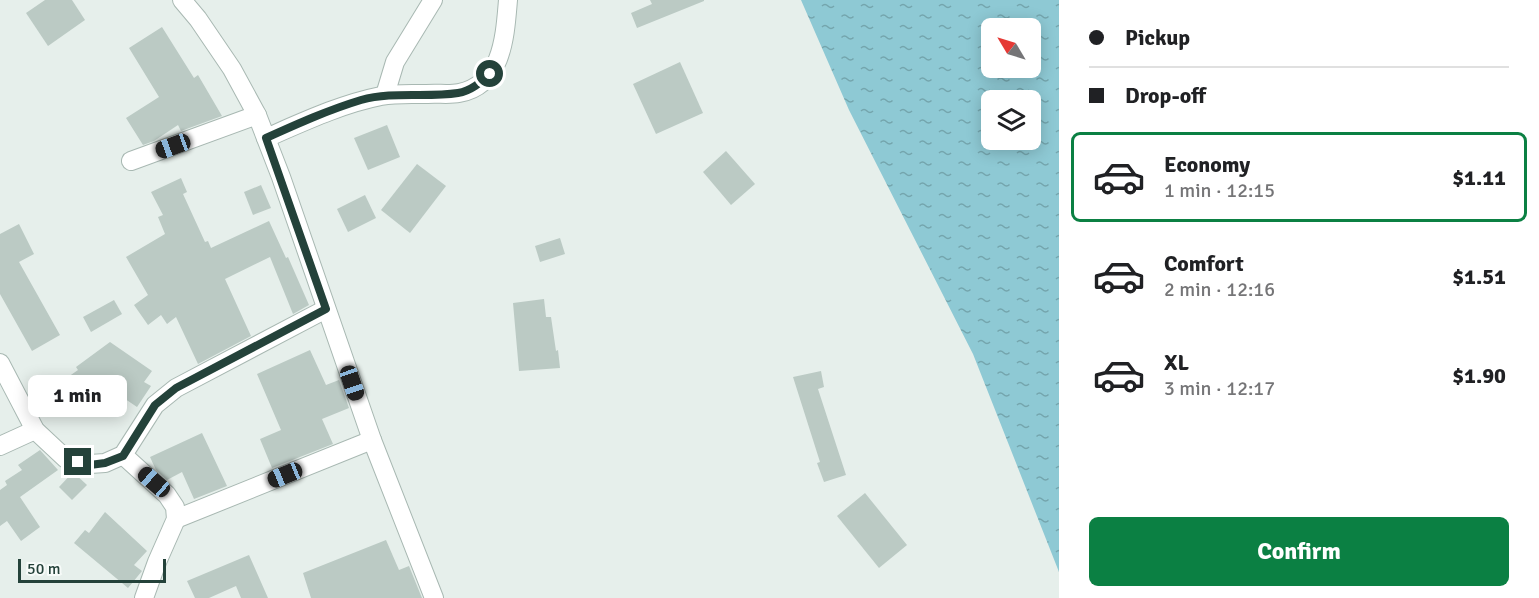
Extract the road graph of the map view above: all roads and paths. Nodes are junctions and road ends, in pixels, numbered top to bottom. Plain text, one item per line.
1 (182, 0) edge
2 (433, 0) edge
3 (508, 0) edge
4 (385, 95) junction
5 (256, 115) junction
6 (266, 138) junction
7 (131, 161) dead end
8 (326, 309) junction
9 (0, 363) edge
10 (35, 430) junction
11 (372, 440) junction
12 (0, 446) edge
13 (123, 456) junction
14 (176, 519) junction
15 (144, 598) edge
16 (434, 598) edge

1 - 5 street
2 - 4 street
3 - 4 street
4 - 6 street
5 - 6 street
5 - 7 street
6 - 8 street
8 - 11 street
8 - 13 street
9 - 10 street
10 - 12 street
10 - 13 street
11 - 14 street
11 - 16 street
13 - 14 street
14 - 15 street

